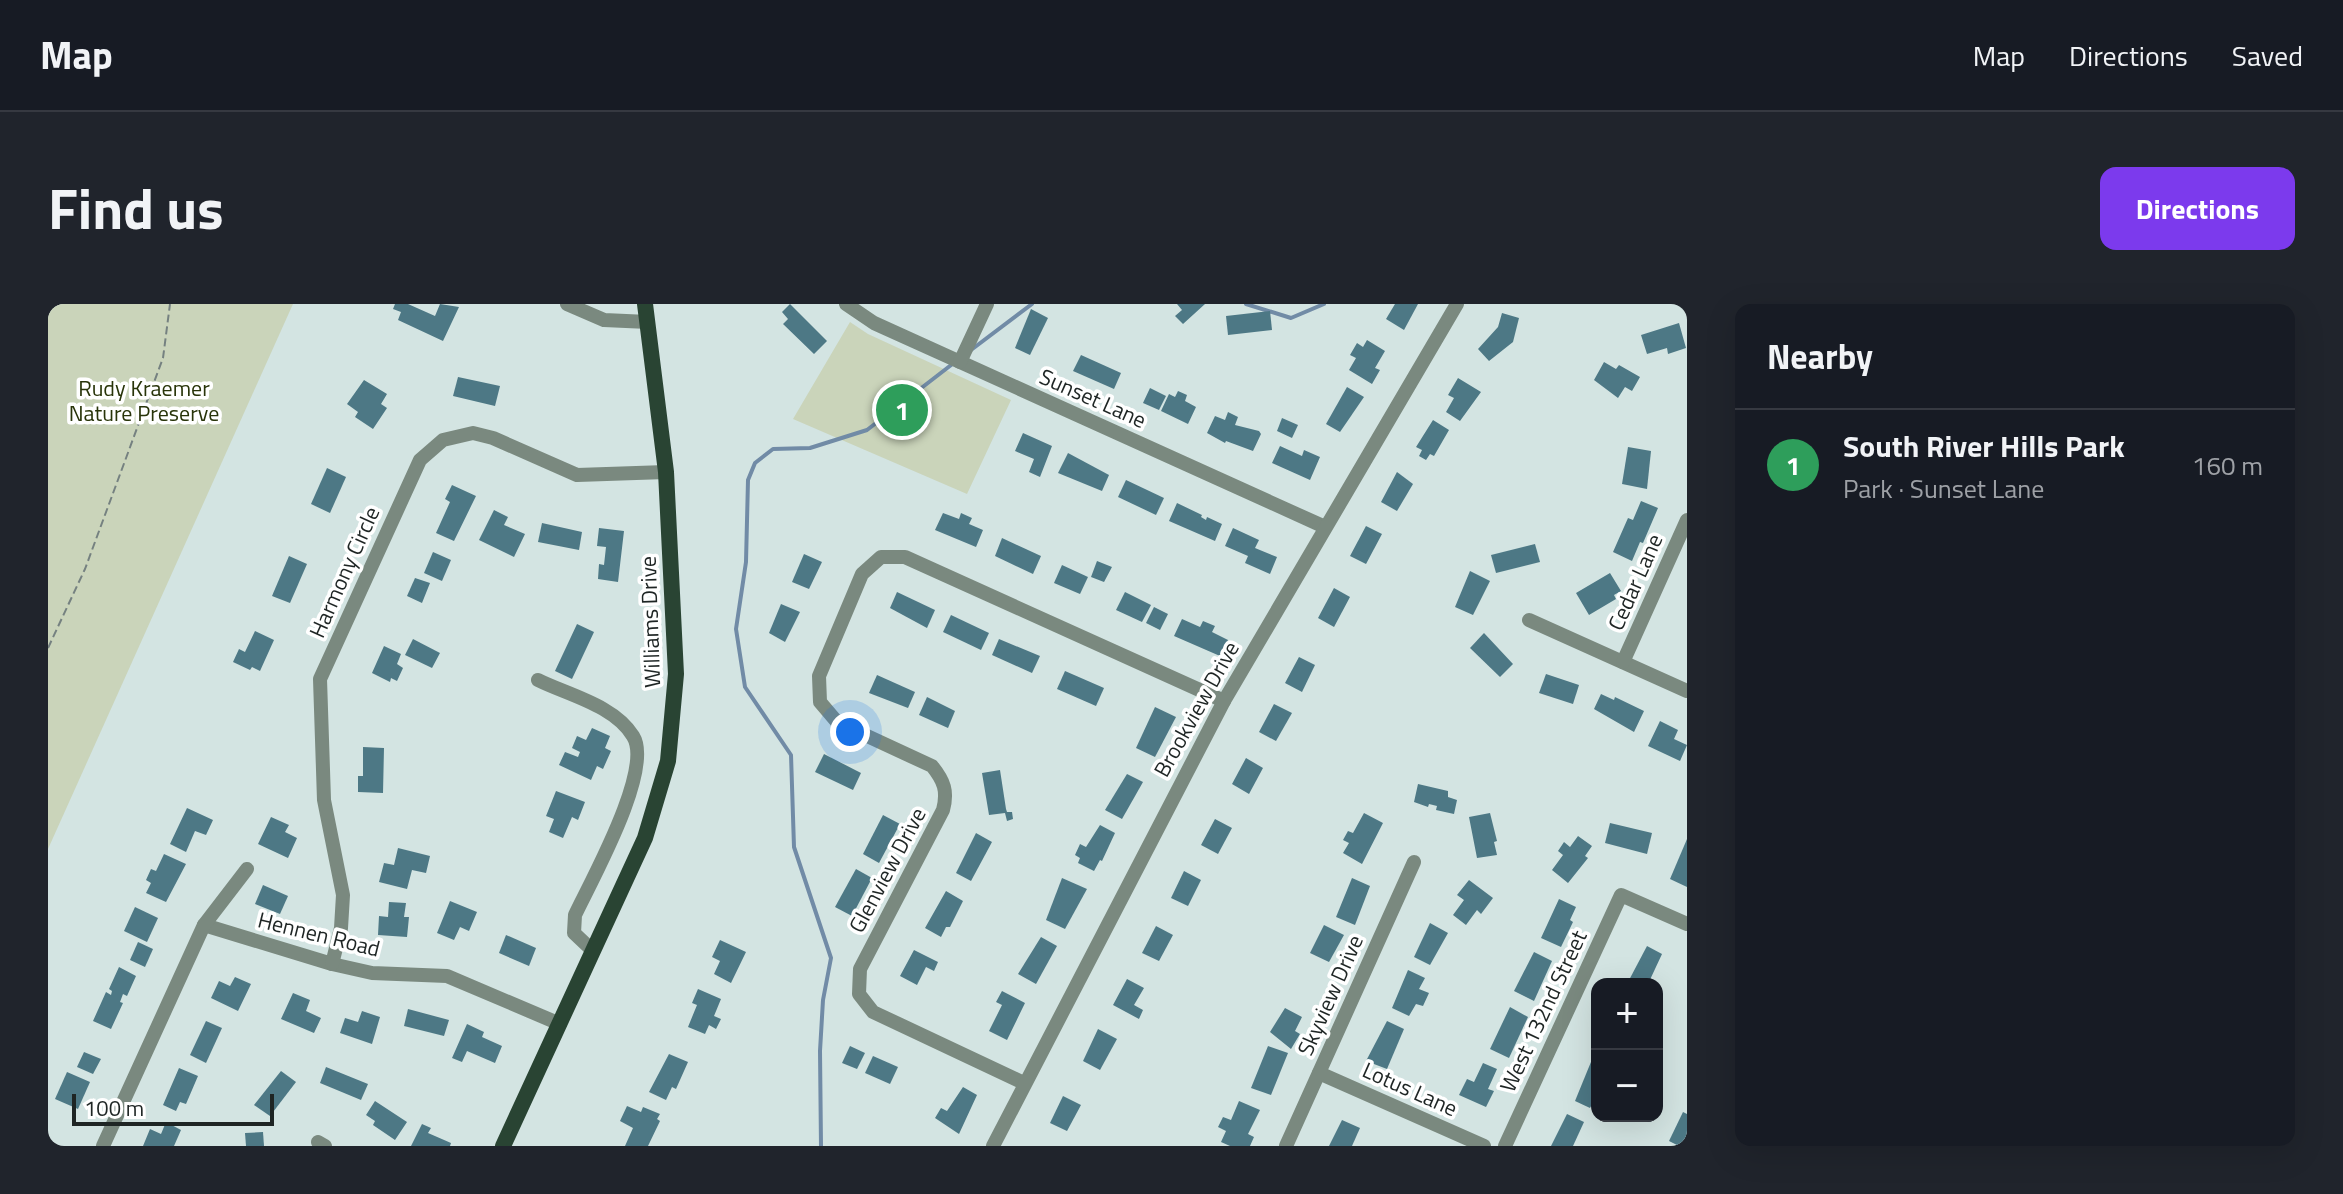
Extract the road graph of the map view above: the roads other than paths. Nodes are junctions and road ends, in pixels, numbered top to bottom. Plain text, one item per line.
1 (567, 304) edge
2 (645, 304) edge
3 (846, 304) edge
4 (987, 304) edge
5 (1457, 304) edge
6 (648, 322) junction
7 (960, 362) junction
8 (666, 472) junction
9 (1687, 520) edge
10 (1325, 527) junction
11 (1529, 620) dead end
12 (1623, 662) junction
13 (538, 680) dead end
14 (1687, 691) edge
15 (1224, 701) junction
16 (1414, 862) dead end
17 (247, 869) dead end
18 (1687, 924) edge
19 (204, 925) junction
20 (593, 951) junction
21 (332, 964) junction
22 (560, 1024) junction
23 (1319, 1073) junction
24 (1024, 1083) junction
25 (103, 1146) edge
26 (503, 1146) edge
27 (993, 1146) edge
28 (1286, 1146) edge
29 (1484, 1146) edge
30 (1505, 1146) edge

1 - 6 street
2 - 6 main road, Williams Drive
3 - 7 street, Sunset Lane
4 - 7 street
5 - 10 street, Brookview Drive
6 - 8 main road, Williams Drive
7 - 10 street, Sunset Lane
8 - 20 main road, Williams Drive
8 - 21 street, Harmony Circle
9 - 12 street, Cedar Lane
10 - 15 street, Brookview Drive
11 - 12 street
12 - 14 street
13 - 20 street
15 - 24 street, Brookview Drive
15 - 24 street, Glenview Drive
16 - 23 street, Skyview Drive
17 - 19 street
18 - 30 street, West 132nd Street
19 - 21 street, Hennen Road
19 - 25 street
20 - 22 main road, Williams Drive
21 - 22 street, Hennen Road
22 - 26 main road, Williams Drive
23 - 28 street, Skyview Drive
23 - 29 street, Lotus Lane
24 - 27 street, Brookview Drive

